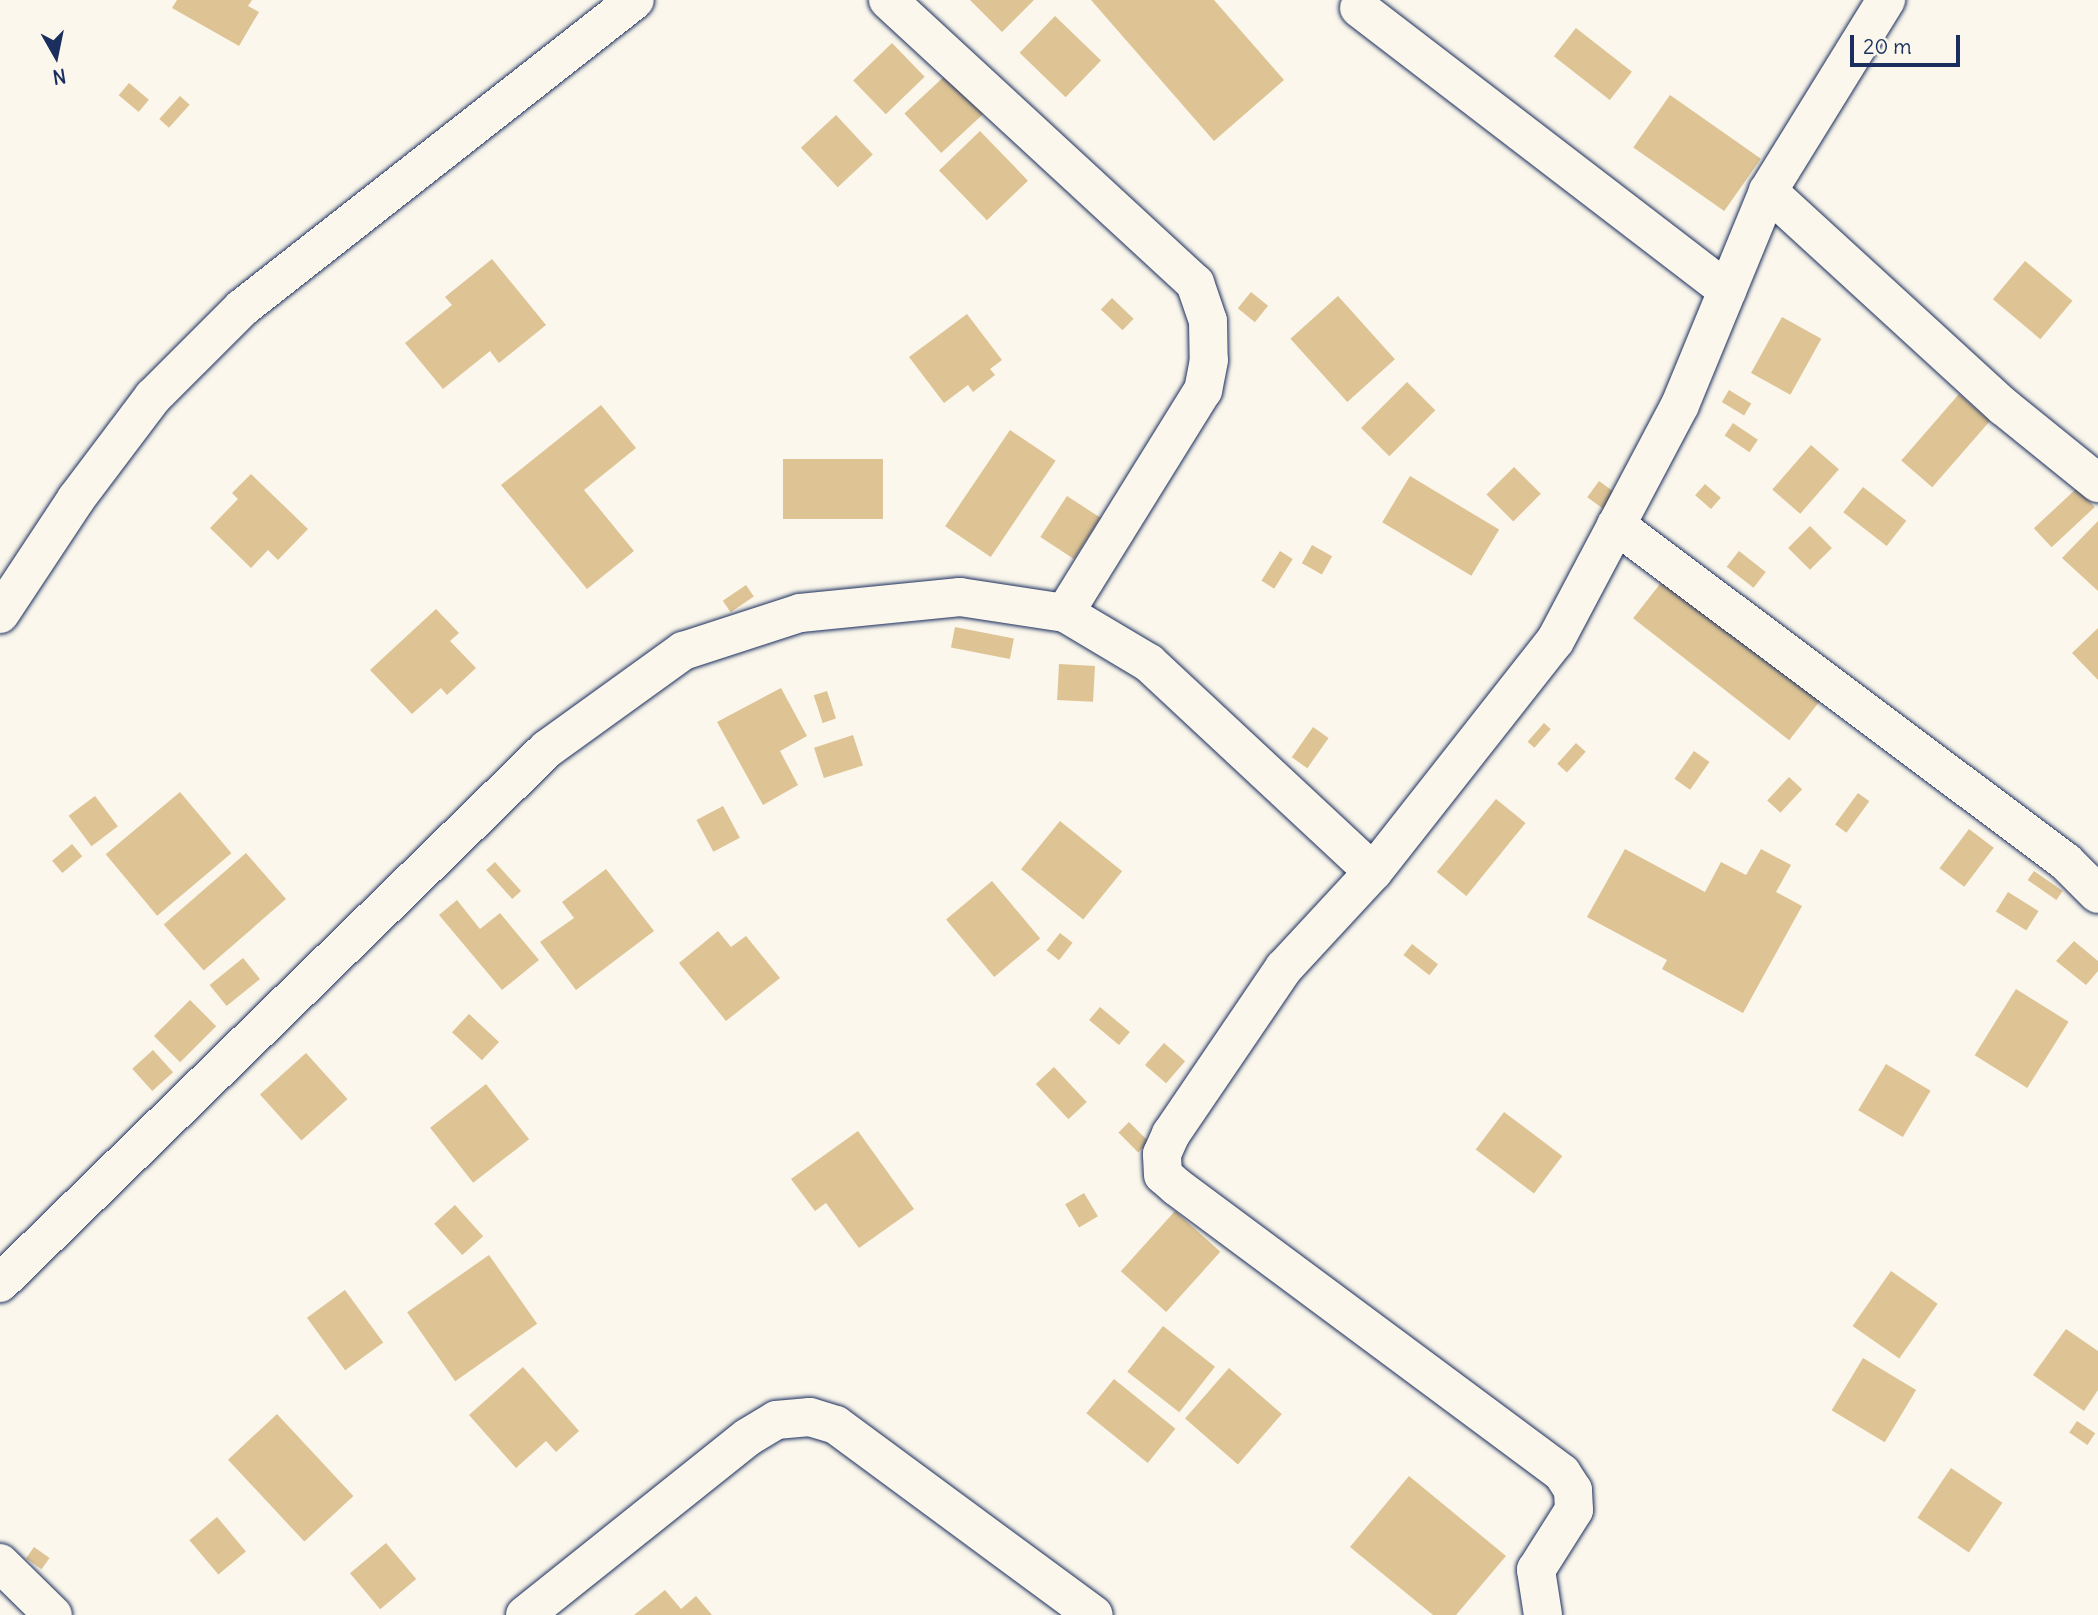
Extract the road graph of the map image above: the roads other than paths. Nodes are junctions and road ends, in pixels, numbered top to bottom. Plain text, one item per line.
1 (635, 0) edge
2 (888, 0) edge
3 (1886, 0) edge
4 (1359, 8) dead end
5 (1768, 191) junction
6 (1727, 290) junction
7 (2098, 483) edge
8 (1616, 525) junction
9 (1065, 613) junction
10 (0, 614) edge
11 (1373, 872) junction
12 (2098, 894) edge
13 (0, 1283) edge
14 (0, 1563) edge
15 (53, 1615) edge
16 (525, 1615) edge
17 (1094, 1615) edge
18 (1543, 1615) edge

1 - 10 street
2 - 9 street
3 - 5 street
4 - 6 street
5 - 6 street
5 - 7 street
6 - 8 street
8 - 11 street
8 - 12 street
9 - 11 street
9 - 13 street
11 - 18 street
14 - 15 street
16 - 17 street

